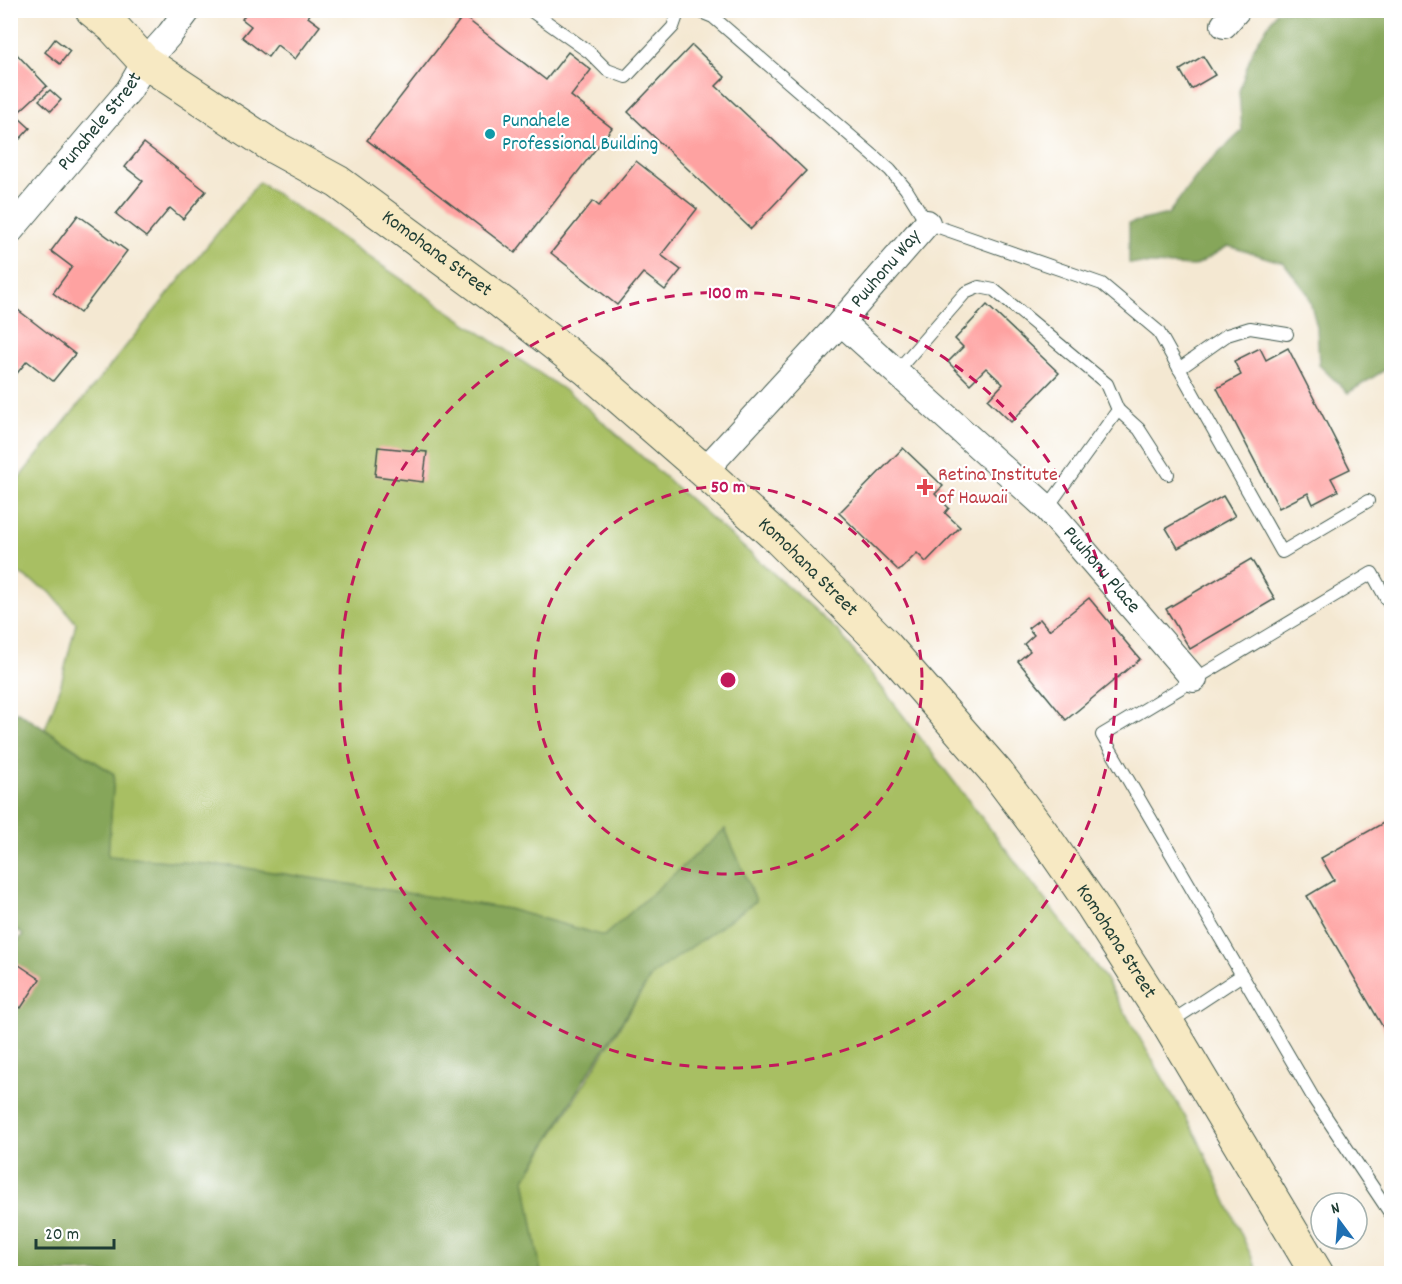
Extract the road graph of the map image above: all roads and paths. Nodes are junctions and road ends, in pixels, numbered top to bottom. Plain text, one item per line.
1 (92, 10) edge
2 (188, 10) edge
3 (530, 10) edge
4 (680, 10) edge
5 (696, 10) edge
6 (145, 62) junction
7 (927, 224) junction
8 (10, 231) edge
9 (841, 322) junction
10 (1287, 334) dead end
11 (1179, 369) junction
12 (896, 372) junction
13 (1118, 410) junction
14 (704, 471) junction
15 (1168, 474) dead end
16 (1368, 501) dead end
17 (1047, 508) junction
18 (1392, 609) edge
19 (1194, 680) junction
20 (1242, 975) junction
21 (1168, 1024) junction
22 (1392, 1216) edge
23 (1317, 1274) edge

1 - 6 main road, Komohana Street
2 - 6 street, Punahele Street
3 - 4 lane
5 - 7 lane, Puuhonu Way
6 - 8 street, Punahele Street
6 - 14 main road, Komohana Street
7 - 9 street, Puuhonu Way
7 - 11 lane
9 - 12 street, Puuhonu Place
9 - 14 street, Puuhonu Way
10 - 11 lane
11 - 16 lane
12 - 13 lane
12 - 17 street, Puuhonu Place
13 - 15 lane
13 - 17 lane
14 - 21 main road, Komohana Street
17 - 19 street, Puuhonu Place
18 - 19 lane
19 - 20 lane
20 - 21 lane
20 - 22 lane
21 - 23 main road, Komohana Street

